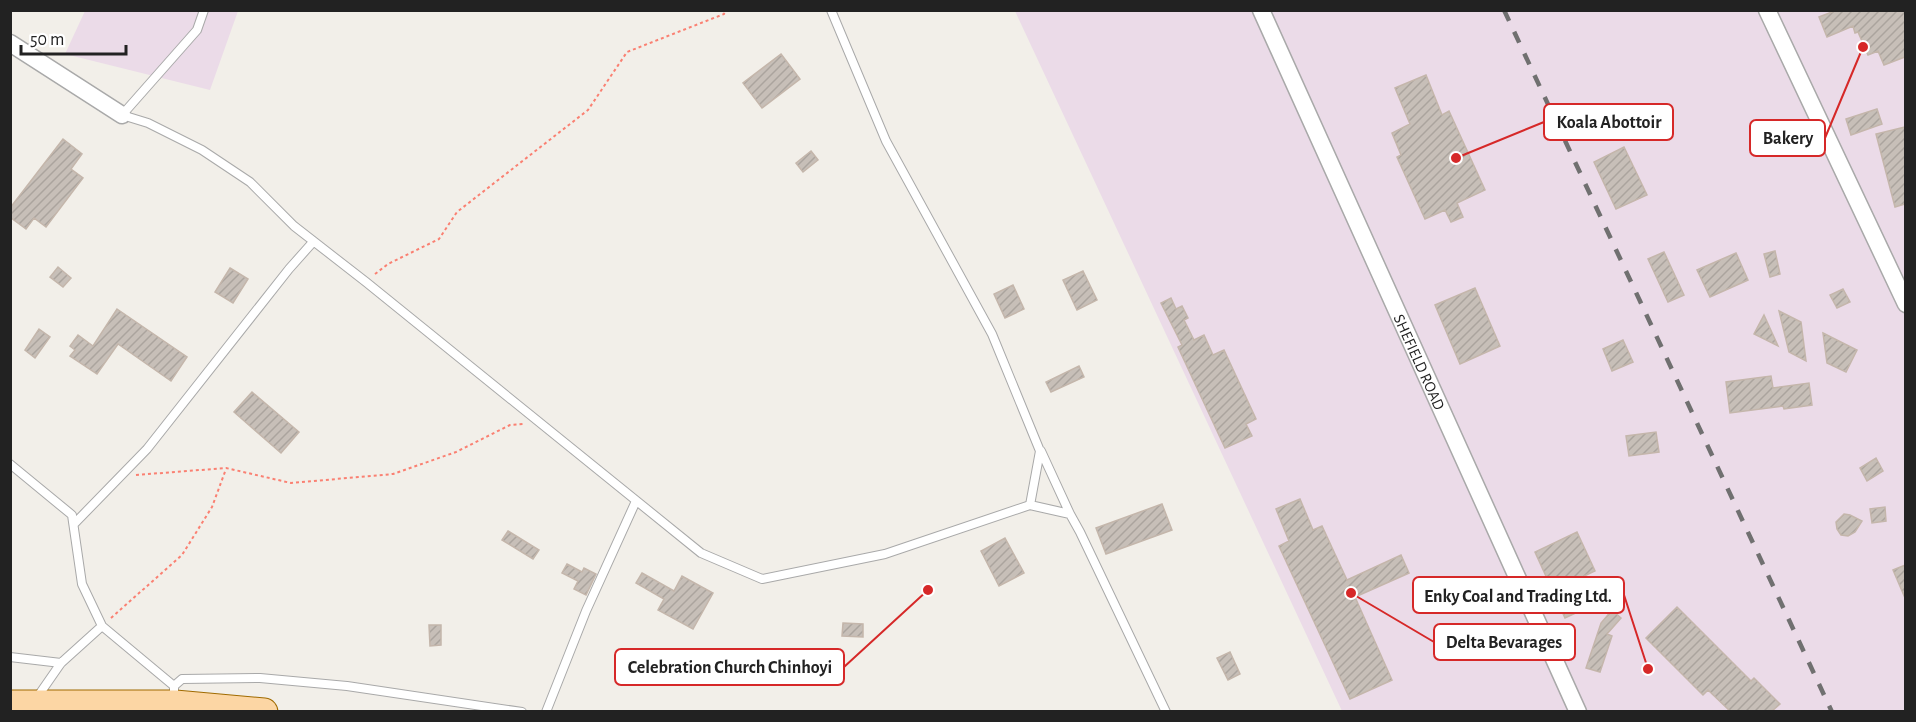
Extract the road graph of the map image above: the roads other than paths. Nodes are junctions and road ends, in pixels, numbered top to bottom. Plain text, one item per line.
1 (204, 10) edge
2 (831, 10) edge
3 (1261, 10) edge
4 (1767, 10) edge
5 (10, 43) edge
6 (122, 115) junction
7 (313, 242) junction
8 (1905, 304) edge
9 (1040, 451) junction
10 (10, 464) edge
11 (636, 501) junction
12 (1030, 505) junction
13 (1070, 514) junction
14 (74, 524) junction
15 (102, 626) junction
16 (10, 657) edge
17 (61, 663) junction
18 (174, 695) junction
19 (22, 703) edge
20 (264, 711) edge
21 (522, 711) edge
22 (546, 711) edge
23 (1167, 711) edge
24 (1578, 711) edge

1 - 6 lane
2 - 9 lane
3 - 24 street, SHEFIELD ROAD
4 - 8 street
5 - 6 street
6 - 7 lane
7 - 11 lane
7 - 14 lane
9 - 12 lane
9 - 13 lane
10 - 14 lane
11 - 12 lane
11 - 22 lane
12 - 13 lane
13 - 23 lane
14 - 15 lane
15 - 17 lane
15 - 18 lane
16 - 17 lane
17 - 19 lane
18 - 19 main road
18 - 20 main road
18 - 21 lane

